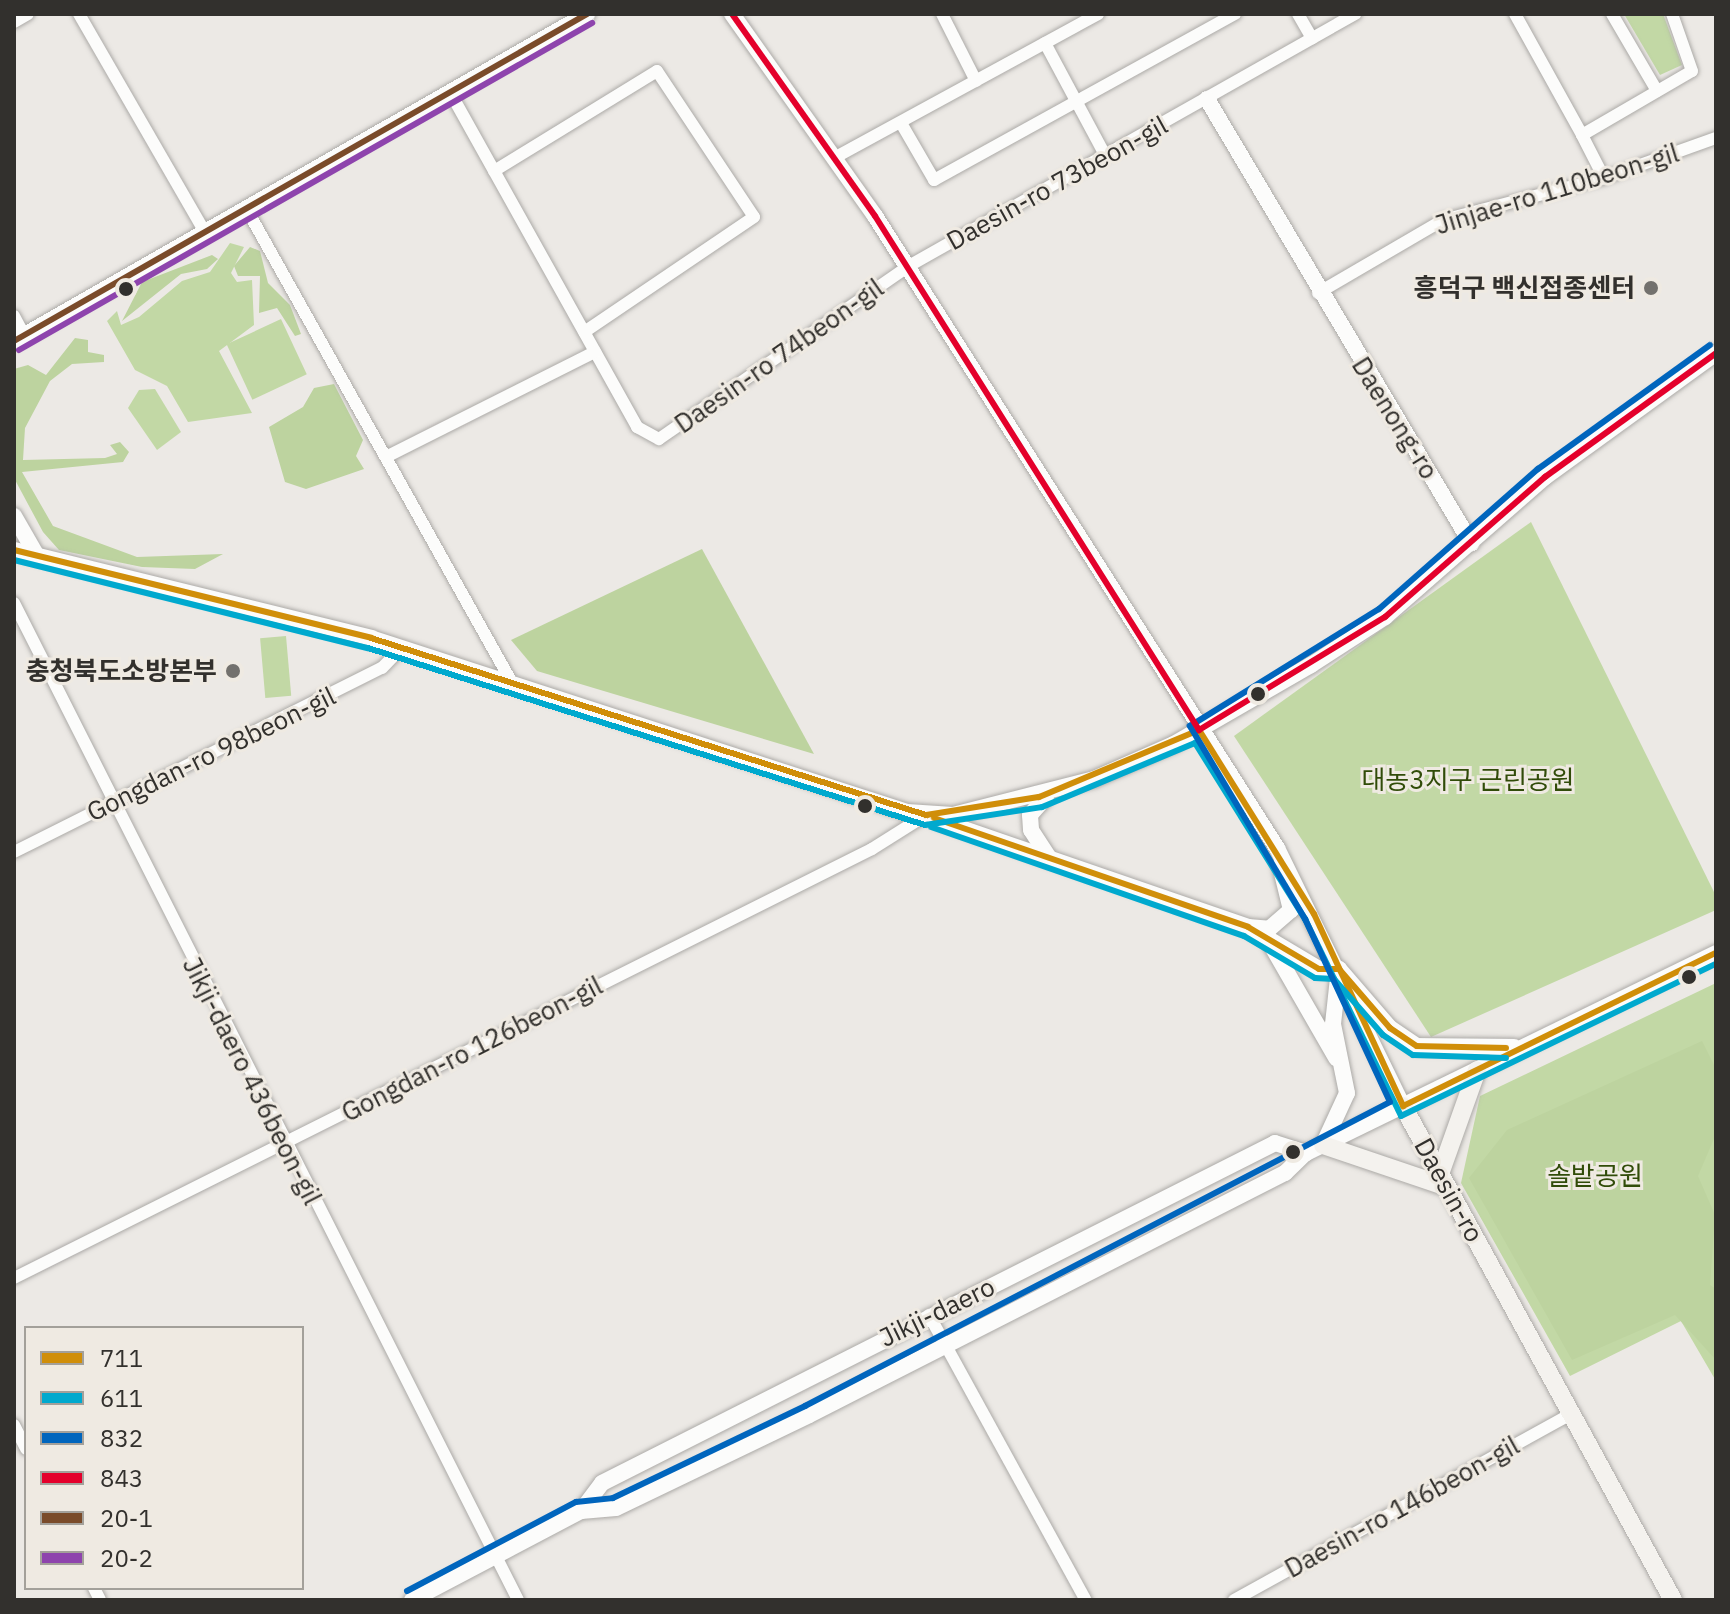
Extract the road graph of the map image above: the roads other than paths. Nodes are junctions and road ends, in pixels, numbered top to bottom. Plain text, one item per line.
1 (28, 14) edge
2 (79, 14) edge
3 (732, 14) edge
4 (942, 14) edge
5 (1098, 14) edge
6 (1235, 14) edge
7 (1298, 14) edge
8 (1355, 14) edge
9 (1515, 14) edge
10 (1612, 14) edge
11 (1672, 14) edge
12 (576, 17) edge
13 (14, 22) edge
14 (1312, 38) junction
15 (1045, 43) junction
16 (976, 81) junction
17 (1657, 91) junction
18 (450, 92) junction
19 (1207, 99) junction
20 (1077, 102) junction
21 (901, 123) junction
22 (1582, 135) junction
23 (1716, 138) edge
24 (1105, 155) junction
25 (834, 158) junction
26 (494, 171) junction
27 (1604, 178) junction
28 (246, 208) junction
29 (205, 232) junction
30 (907, 267) junction
31 (1318, 293) junction
32 (14, 316) edge
33 (584, 332) junction
34 (19, 338) edge
35 (595, 352) junction
36 (1716, 353) edge
37 (386, 457) junction
38 (14, 516) edge
39 (1471, 543) junction
40 (14, 550) edge
41 (37, 556) junction
42 (14, 603) edge
43 (402, 647) junction
44 (511, 681) junction
45 (1199, 730) junction
46 (1050, 793) junction
47 (111, 803) junction
48 (926, 815) junction
49 (1277, 848) junction
50 (14, 852) edge
51 (1050, 859) junction
52 (1248, 927) junction
53 (1269, 942) junction
54 (1716, 953) edge
55 (1339, 969) junction
56 (1526, 1046) junction
57 (1477, 1070) junction
58 (1345, 1074) junction
59 (1403, 1106) junction
60 (283, 1144) junction
61 (1314, 1149) junction
62 (1444, 1180) junction
63 (14, 1278) edge
64 (929, 1315) junction
65 (945, 1342) junction
66 (1571, 1414) junction
67 (14, 1425) edge
68 (24, 1445) edge
69 (581, 1511) junction
70 (496, 1556) junction
71 (412, 1600) edge
72 (518, 1600) edge
73 (1086, 1600) edge
74 (1234, 1600) edge
75 (1673, 1600) edge

1 - 13 street
2 - 29 street
3 - 25 street, Daesin-ro
4 - 16 street
5 - 15 street
6 - 20 street
7 - 14 street
8 - 14 street, Daesin-ro 73beon-gil
9 - 22 street, Jinjae-ro 110beon-gil
10 - 17 street
11 - 17 street, Jinjae-ro 110beon-gil
12 - 18 street
14 - 19 street, Daesin-ro 73beon-gil
15 - 16 street
15 - 20 street
16 - 21 street
17 - 22 street, Jinjae-ro 110beon-gil
18 - 26 street
18 - 28 street
19 - 24 street, Daesin-ro 73beon-gil
19 - 31 street
20 - 21 street
20 - 24 street
21 - 25 street
22 - 27 street
23 - 27 street, Jinjae-ro 110beon-gil
24 - 30 street, Daesin-ro 73beon-gil
25 - 30 street, Daesin-ro
26 - 33 street
26 - 33 street
27 - 31 street, Jinjae-ro 110beon-gil
28 - 29 street
28 - 37 street
29 - 34 street
30 - 35 street, Daesin-ro 74beon-gil
30 - 45 street, Daesin-ro
31 - 39 street, Daenong-ro
32 - 34 street
33 - 35 street
35 - 37 street
36 - 39 street
37 - 44 street
38 - 41 street
39 - 45 street
40 - 41 street
41 - 43 street
42 - 47 street, Jikji-daero 436beon-gil
43 - 44 street
43 - 47 street, Gongdan-ro 98beon-gil
44 - 48 street
45 - 46 street
45 - 49 street, Daesin-ro
46 - 48 street
46 - 51 street
47 - 50 street, Gongdan-ro 98beon-gil
47 - 60 street, Jikji-daero 436beon-gil
48 - 51 street
48 - 60 street, Gongdan-ro 126beon-gil
49 - 52 street
49 - 55 street, Daesin-ro
51 - 52 street
52 - 53 street
53 - 55 street
53 - 58 street
54 - 56 street, Jikji-daero
55 - 56 street
55 - 58 street
55 - 59 street, Daesin-ro
56 - 57 street, Jikji-daero
57 - 59 street, Jikji-daero
57 - 62 main road
58 - 61 street
59 - 61 street, Jikji-daero
59 - 62 main road, Daesin-ro
60 - 63 street, Gongdan-ro 126beon-gil
60 - 70 street, Jikji-daero 436beon-gil
61 - 62 main road
61 - 64 street, Jikji-daero
61 - 65 street, Jikji-daero
62 - 66 main road, Daesin-ro
64 - 65 street
64 - 69 street, Jikji-daero
65 - 69 street, Jikji-daero
65 - 73 street
66 - 74 street, Daesin-ro 146beon-gil
66 - 75 main road, Daesin-ro
67 - 68 street
69 - 70 street, Jikji-daero
70 - 71 street, Jikji-daero
70 - 72 street, Jikji-daero 436beon-gil

